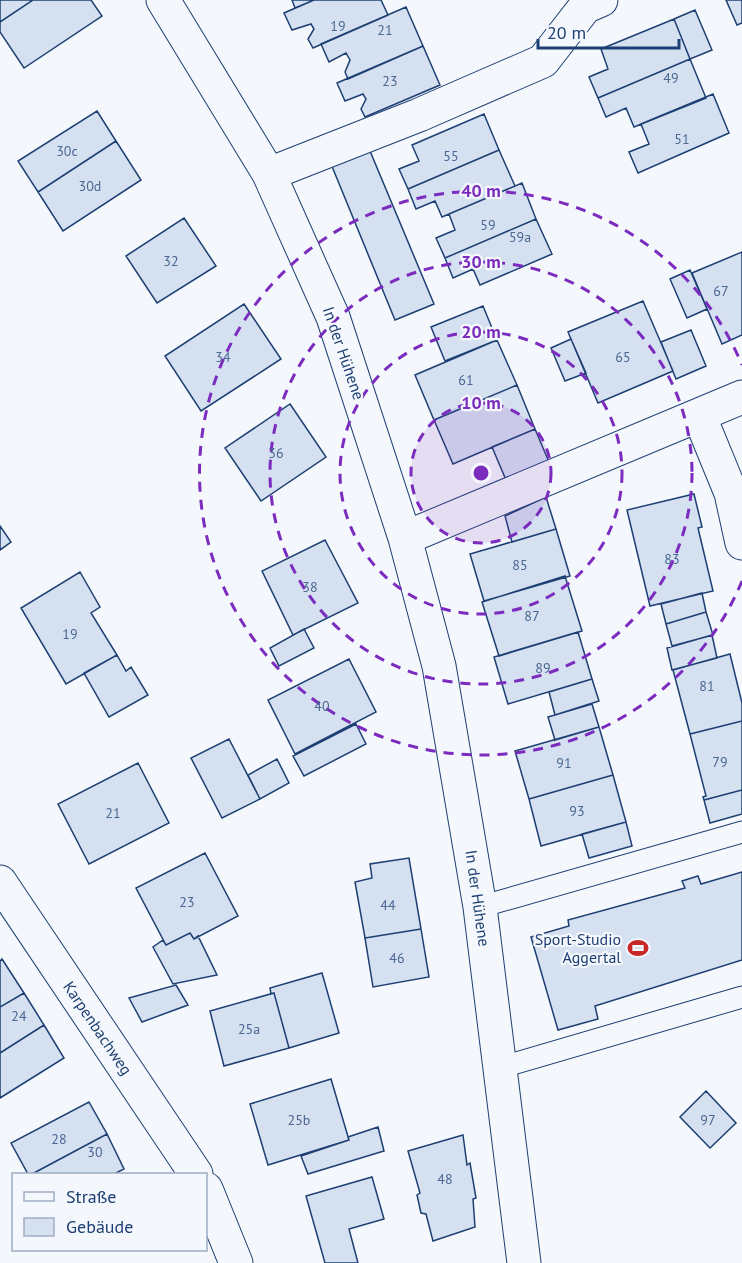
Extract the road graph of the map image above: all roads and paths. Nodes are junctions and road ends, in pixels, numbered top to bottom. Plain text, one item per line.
1 (163, 0) edge
2 (601, 0) edge
3 (269, 174) junction
4 (742, 397) edge
5 (699, 415) junction
6 (405, 538) junction
7 (742, 543) edge
8 (742, 832) edge
9 (0, 882) edge
10 (480, 907) junction
11 (742, 997) edge
12 (499, 1068) junction
13 (195, 1173) edge
14 (207, 1191) edge
15 (236, 1263) edge
16 (524, 1263) edge

1 - 3 street, In der Hühene
2 - 3 street
3 - 6 street, In der Hühene
4 - 5 street
5 - 6 street
5 - 7 street
6 - 10 street, In der Hühene
8 - 10 lane
9 - 13 street, Karpenbachweg
10 - 12 street, In der Hühene
11 - 12 lane
12 - 16 street, In der Hühene
14 - 15 street

